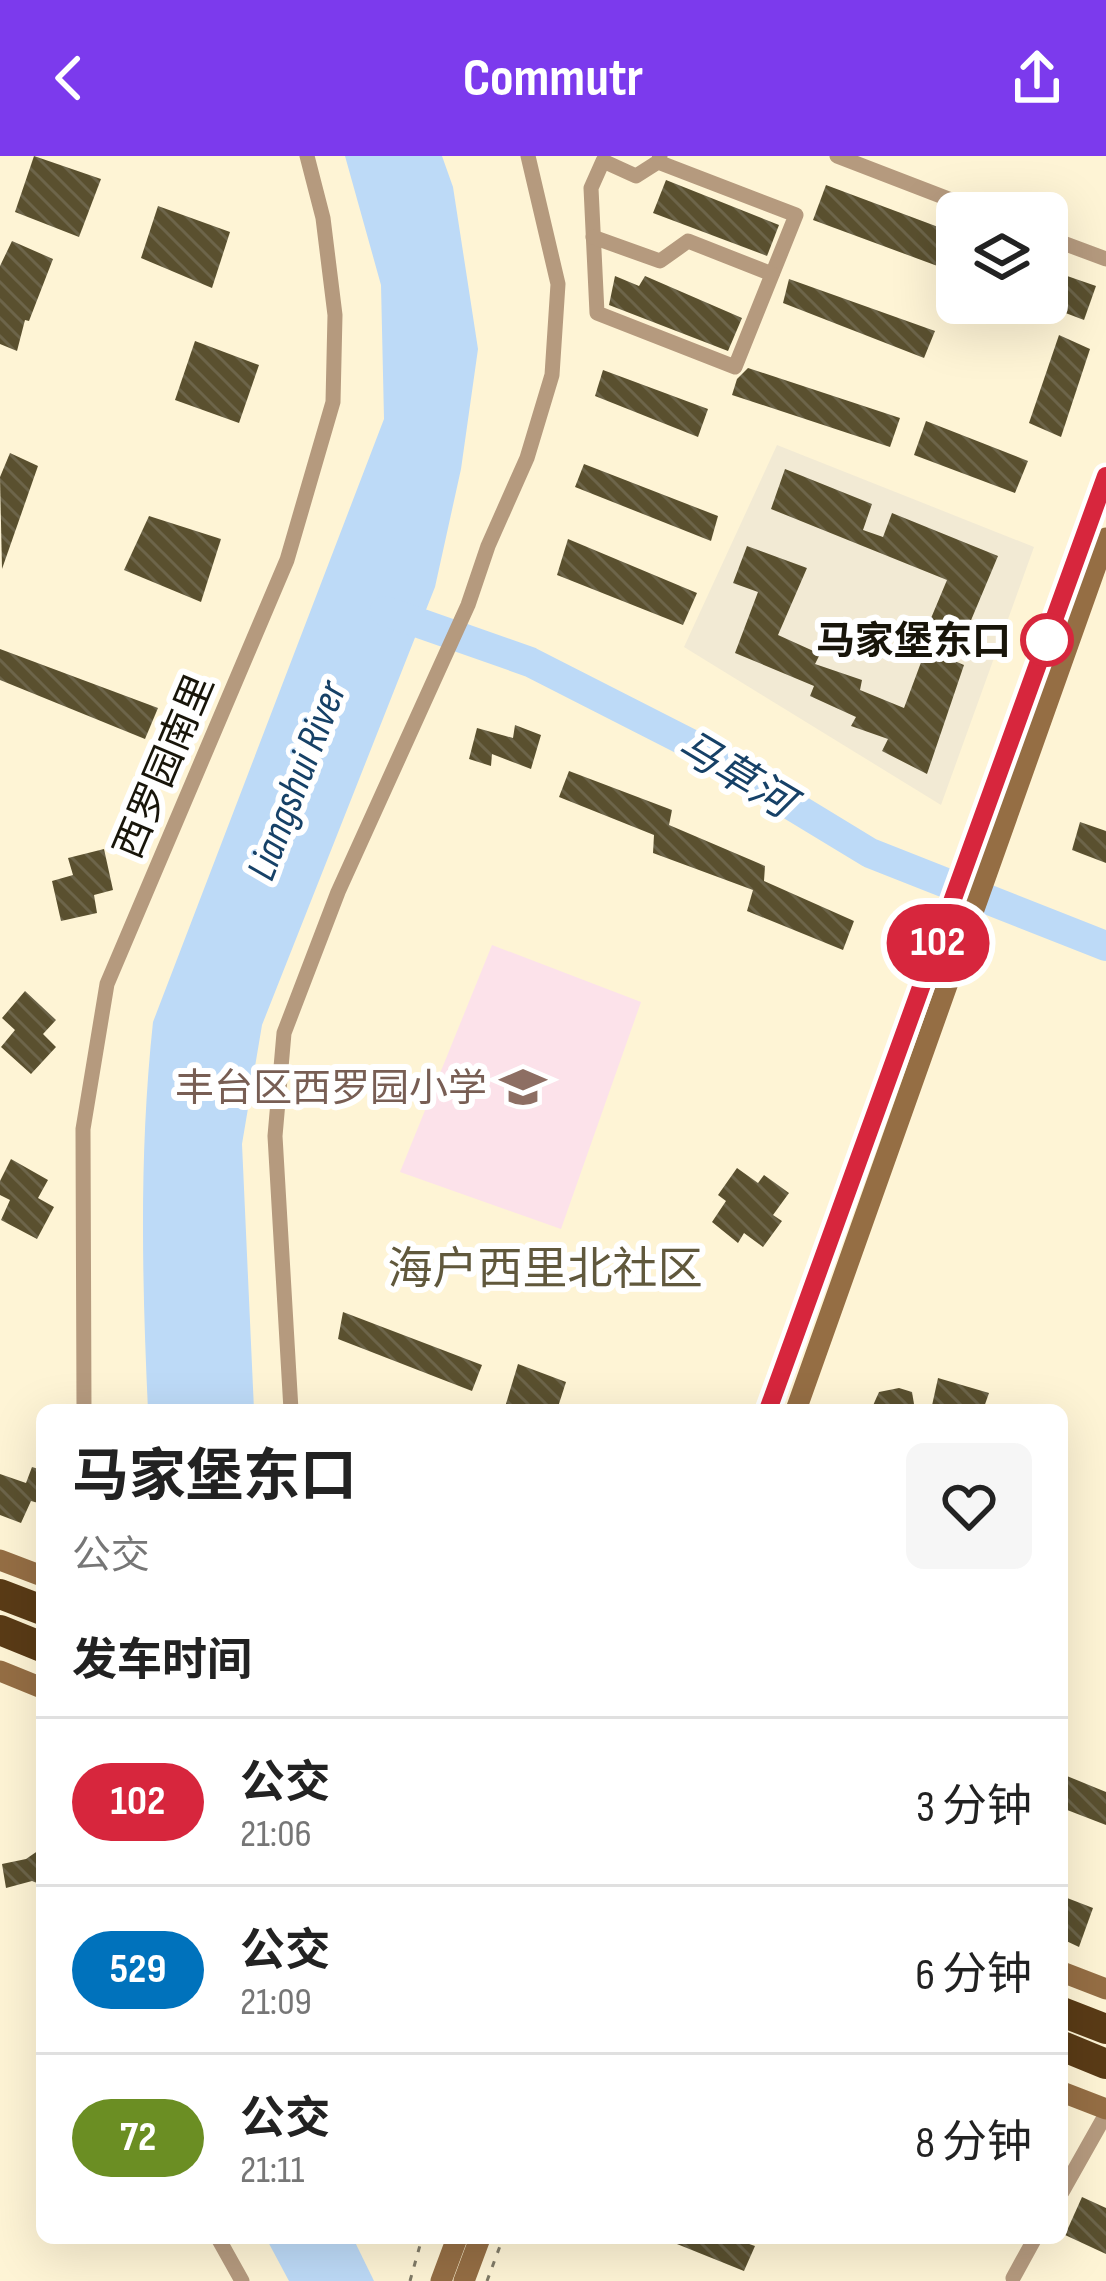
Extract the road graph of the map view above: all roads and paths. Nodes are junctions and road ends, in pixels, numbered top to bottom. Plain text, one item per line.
1 (307, 156) edge
2 (528, 156) edge
3 (837, 156) edge
4 (659, 159) edge
5 (936, 194) edge
6 (593, 237) junction
7 (1068, 245) edge
8 (1106, 260) edge
9 (772, 274) junction
10 (1106, 476) edge
11 (1106, 538) edge
12 (986, 838) junction
13 (942, 962) junction
14 (84, 1404) edge
15 (292, 1404) edge
16 (770, 1404) edge
17 (798, 1404) edge
18 (0, 1559) edge
19 (36, 1574) edge
20 (0, 1594) edge
21 (36, 1608) edge
22 (0, 1630) edge
23 (36, 1645) edge
24 (0, 1671) edge
25 (36, 1686) edge
26 (1068, 1974) edge
27 (1106, 1989) edge
28 (1068, 2014) edge
29 (1106, 2029) edge
30 (1068, 2048) edge
31 (1106, 2064) edge
32 (1068, 2095) edge
33 (1106, 2112) edge
34 (1068, 2181) edge
35 (221, 2244) edge
36 (420, 2244) edge
37 (455, 2244) edge
38 (1033, 2244) edge
39 (494, 2245) edge
40 (1013, 2278) dead end
41 (242, 2281) edge
42 (410, 2281) edge
43 (441, 2281) edge
44 (464, 2281) edge
45 (487, 2281) edge

1 - 14 street, 西罗园南里
2 - 15 street
3 - 5 street
4 - 6 street
4 - 9 street
6 - 9 street
6 - 9 street
7 - 8 street
10 - 12 main road
11 - 12 main road
12 - 13 main road
13 - 16 main road
13 - 17 main road
18 - 19 main road
20 - 21 highway
22 - 23 highway
24 - 25 main road
26 - 27 main road
28 - 29 highway
30 - 31 highway
32 - 33 main road
33 - 34 street
35 - 41 street
36 - 42 path
37 - 43 main road
38 - 40 street
39 - 44 main road
39 - 45 path

